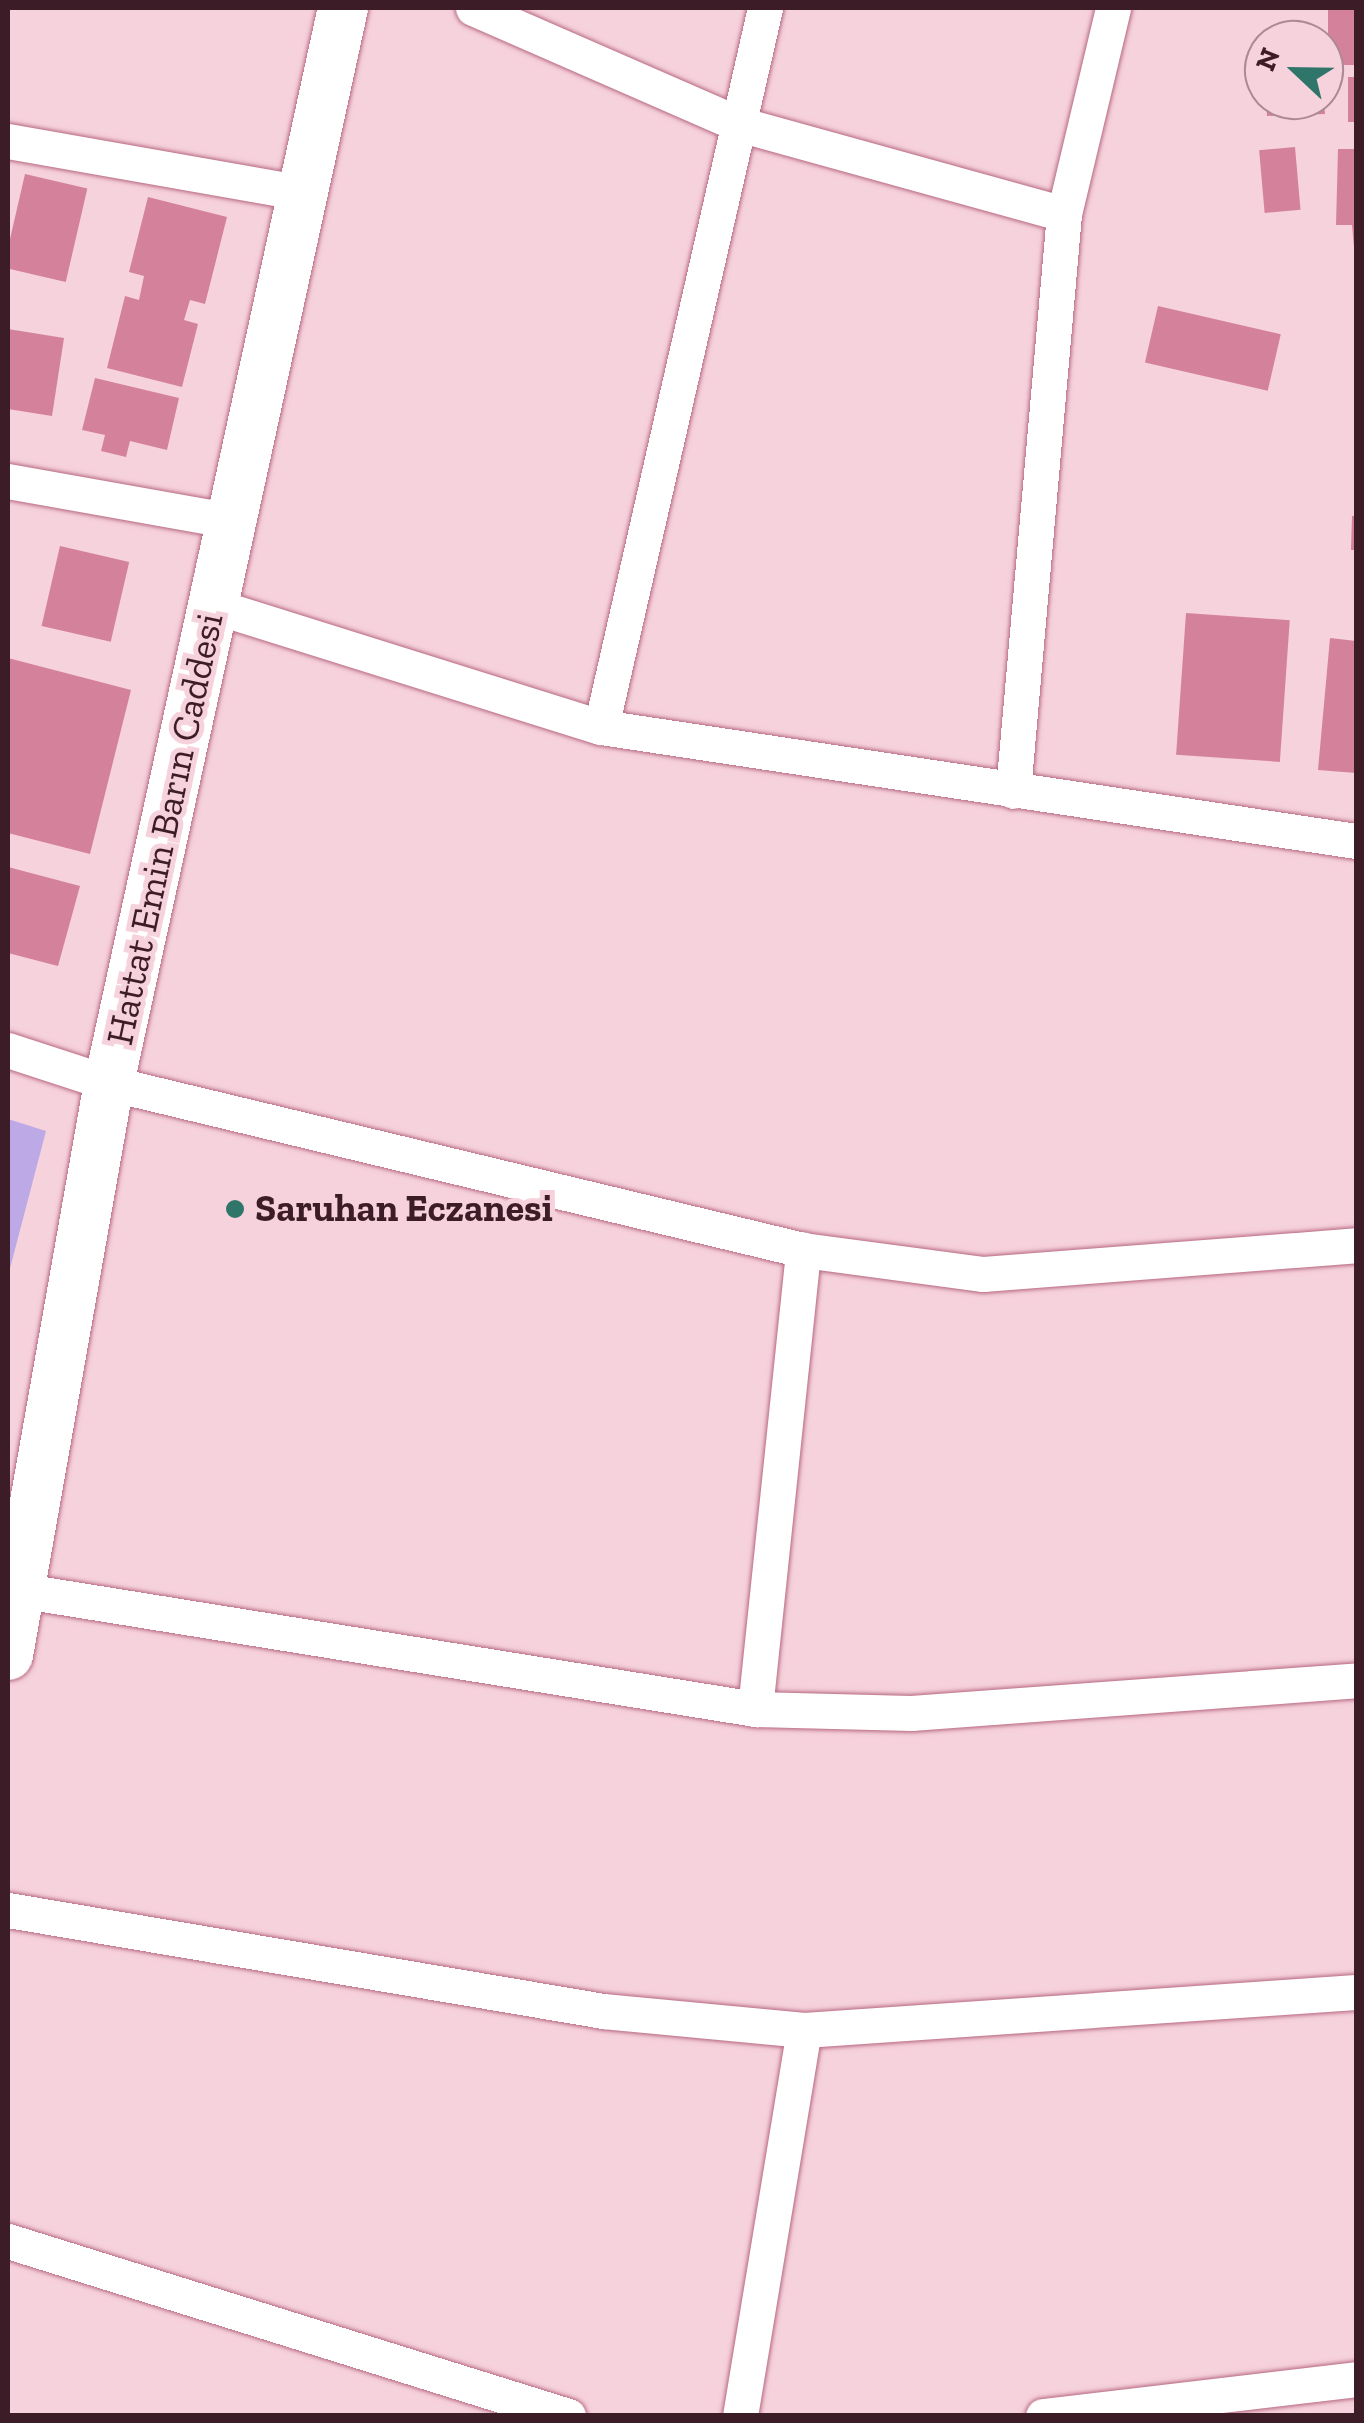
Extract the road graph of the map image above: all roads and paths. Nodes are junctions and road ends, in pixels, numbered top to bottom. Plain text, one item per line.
1 (343, 8) edge
2 (474, 8) edge
3 (765, 8) edge
4 (1113, 8) edge
5 (739, 124) junction
6 (8, 141) edge
7 (298, 192) junction
8 (1064, 214) junction
9 (8, 481) edge
10 (232, 521) junction
11 (214, 606) junction
12 (601, 727) junction
13 (1013, 791) junction
14 (1356, 841) edge
15 (8, 1050) edge
16 (109, 1082) junction
17 (1356, 1245) edge
18 (803, 1250) junction
19 (18, 1590) junction
20 (8, 1655) edge
21 (1356, 1680) edge
22 (755, 1709) junction
23 (8, 1910) edge
24 (1356, 1992) edge
25 (804, 2030) junction
26 (8, 2241) edge
27 (1356, 2380) edge
28 (568, 2416) edge
29 (740, 2416) edge
30 (1043, 2416) edge

1 - 7 main road, Hattat Emin Barın Caddesi
2 - 5 street
3 - 5 street
4 - 8 street
5 - 8 street
5 - 12 street
6 - 7 street
7 - 10 main road, Hattat Emin Barın Caddesi
8 - 13 street
9 - 10 street
10 - 11 main road, Hattat Emin Barın Caddesi
11 - 12 street
11 - 16 main road, Hattat Emin Barın Caddesi
12 - 13 street
13 - 14 street
15 - 16 street
16 - 18 street
16 - 19 main road, Hattat Emin Barın Caddesi
17 - 18 street
18 - 22 street
19 - 20 main road, Hattat Emin Barın Caddesi
19 - 22 street
21 - 22 street
23 - 25 street
24 - 25 street
25 - 29 street
26 - 28 street
27 - 30 street

